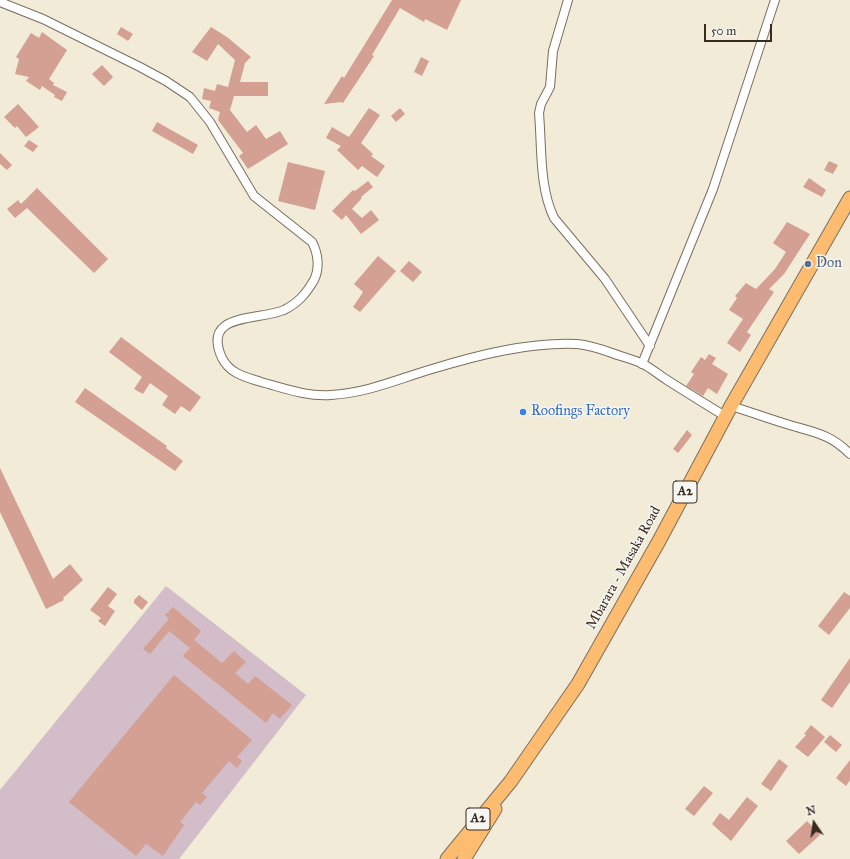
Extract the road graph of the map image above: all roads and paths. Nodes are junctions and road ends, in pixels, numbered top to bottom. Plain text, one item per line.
1 (568, 0) edge
2 (775, 0) edge
3 (0, 2) edge
4 (850, 198) edge
5 (650, 346) junction
6 (642, 364) junction
7 (728, 411) junction
8 (850, 454) edge
9 (510, 781) junction
10 (446, 859) edge
11 (464, 859) edge

1 - 5 street
2 - 5 street
3 - 6 street
4 - 7 highway, Mbarara - Masaka Road / A2
5 - 6 street
6 - 7 street
7 - 8 street
7 - 9 highway, Mbarara - Masaka Road / A2
9 - 10 highway, Mbarara - Masaka Road / A2
9 - 11 highway, Mbarara - Masaka Road / A2

